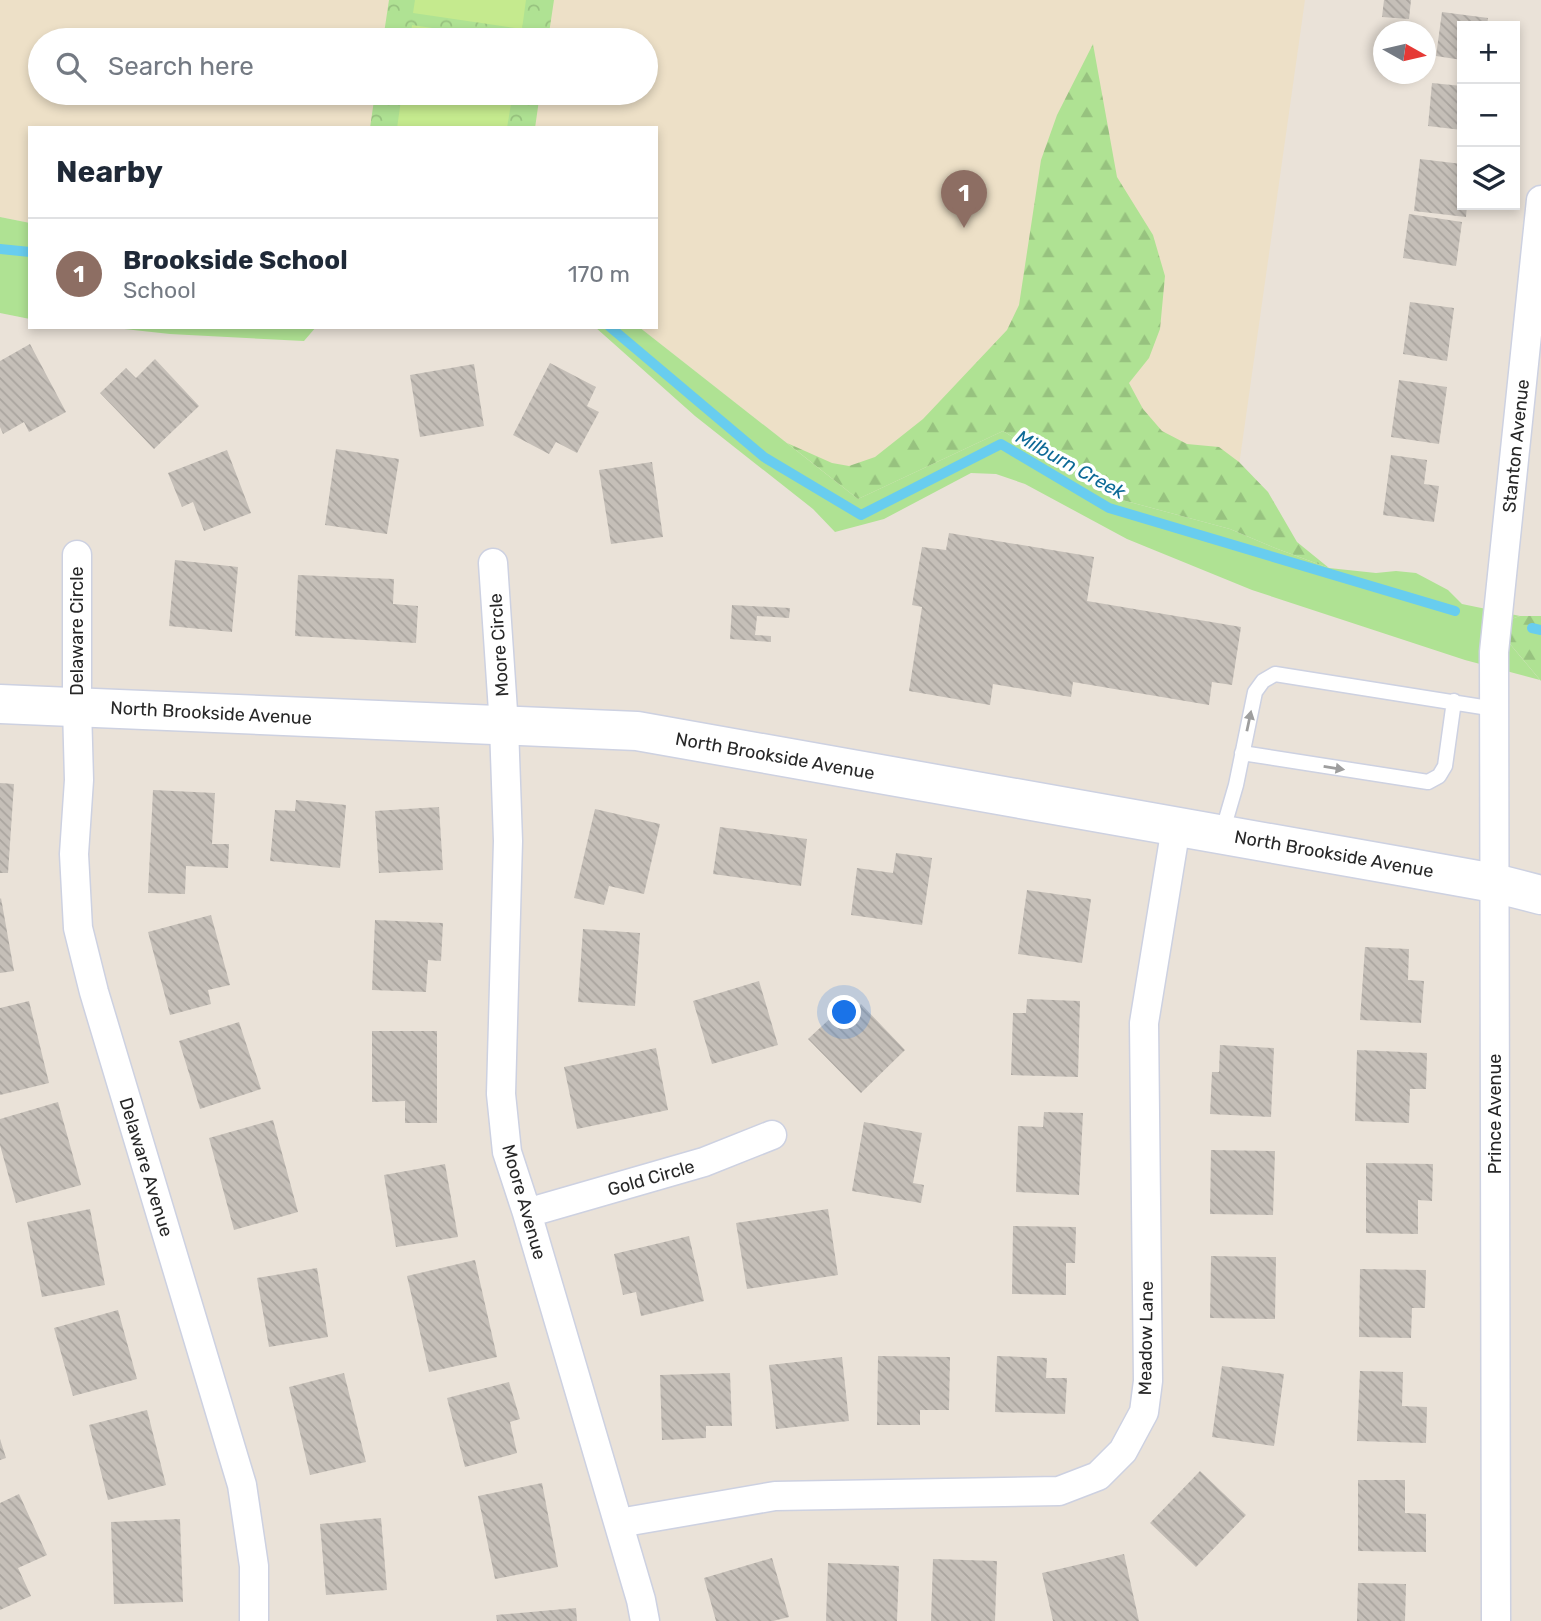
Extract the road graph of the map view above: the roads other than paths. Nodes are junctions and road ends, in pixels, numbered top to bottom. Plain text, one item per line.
1 (1541, 200) edge
2 (77, 555) dead end
3 (493, 563) dead end
4 (1499, 607) joint
5 (1454, 701) junction
6 (0, 704) edge
7 (77, 707) junction
8 (1495, 709) junction
9 (504, 726) junction
10 (1242, 753) junction
11 (1175, 827) junction
12 (1222, 835) junction
13 (1494, 883) junction
14 (1541, 895) edge
15 (772, 1135) dead end
16 (527, 1213) junction
17 (619, 1524) junction
18 (254, 1621) edge
19 (645, 1621) edge
20 (1496, 1621) edge

1 - 4 street, Stanton Avenue
2 - 7 street, Delaware Circle
3 - 9 street, Moore Circle
4 - 8 street, Prince Avenue
5 - 8 lane
10 -> 5 lane
10 -> 5 lane
6 - 7 main road, North Brookside Avenue
7 - 9 main road, North Brookside Avenue
7 - 18 street, Delaware Avenue
8 - 13 street, Prince Avenue
9 - 11 main road, North Brookside Avenue
9 - 16 street, Moore Avenue
10 - 12 lane
11 - 12 main road, North Brookside Avenue
11 - 17 street, Meadow Lane
12 - 13 main road, North Brookside Avenue
13 - 14 main road, North Brookside Avenue
13 - 20 street, Prince Avenue
15 - 16 street, Gold Circle
16 - 17 street, Moore Avenue
17 - 19 street, Moore Avenue

